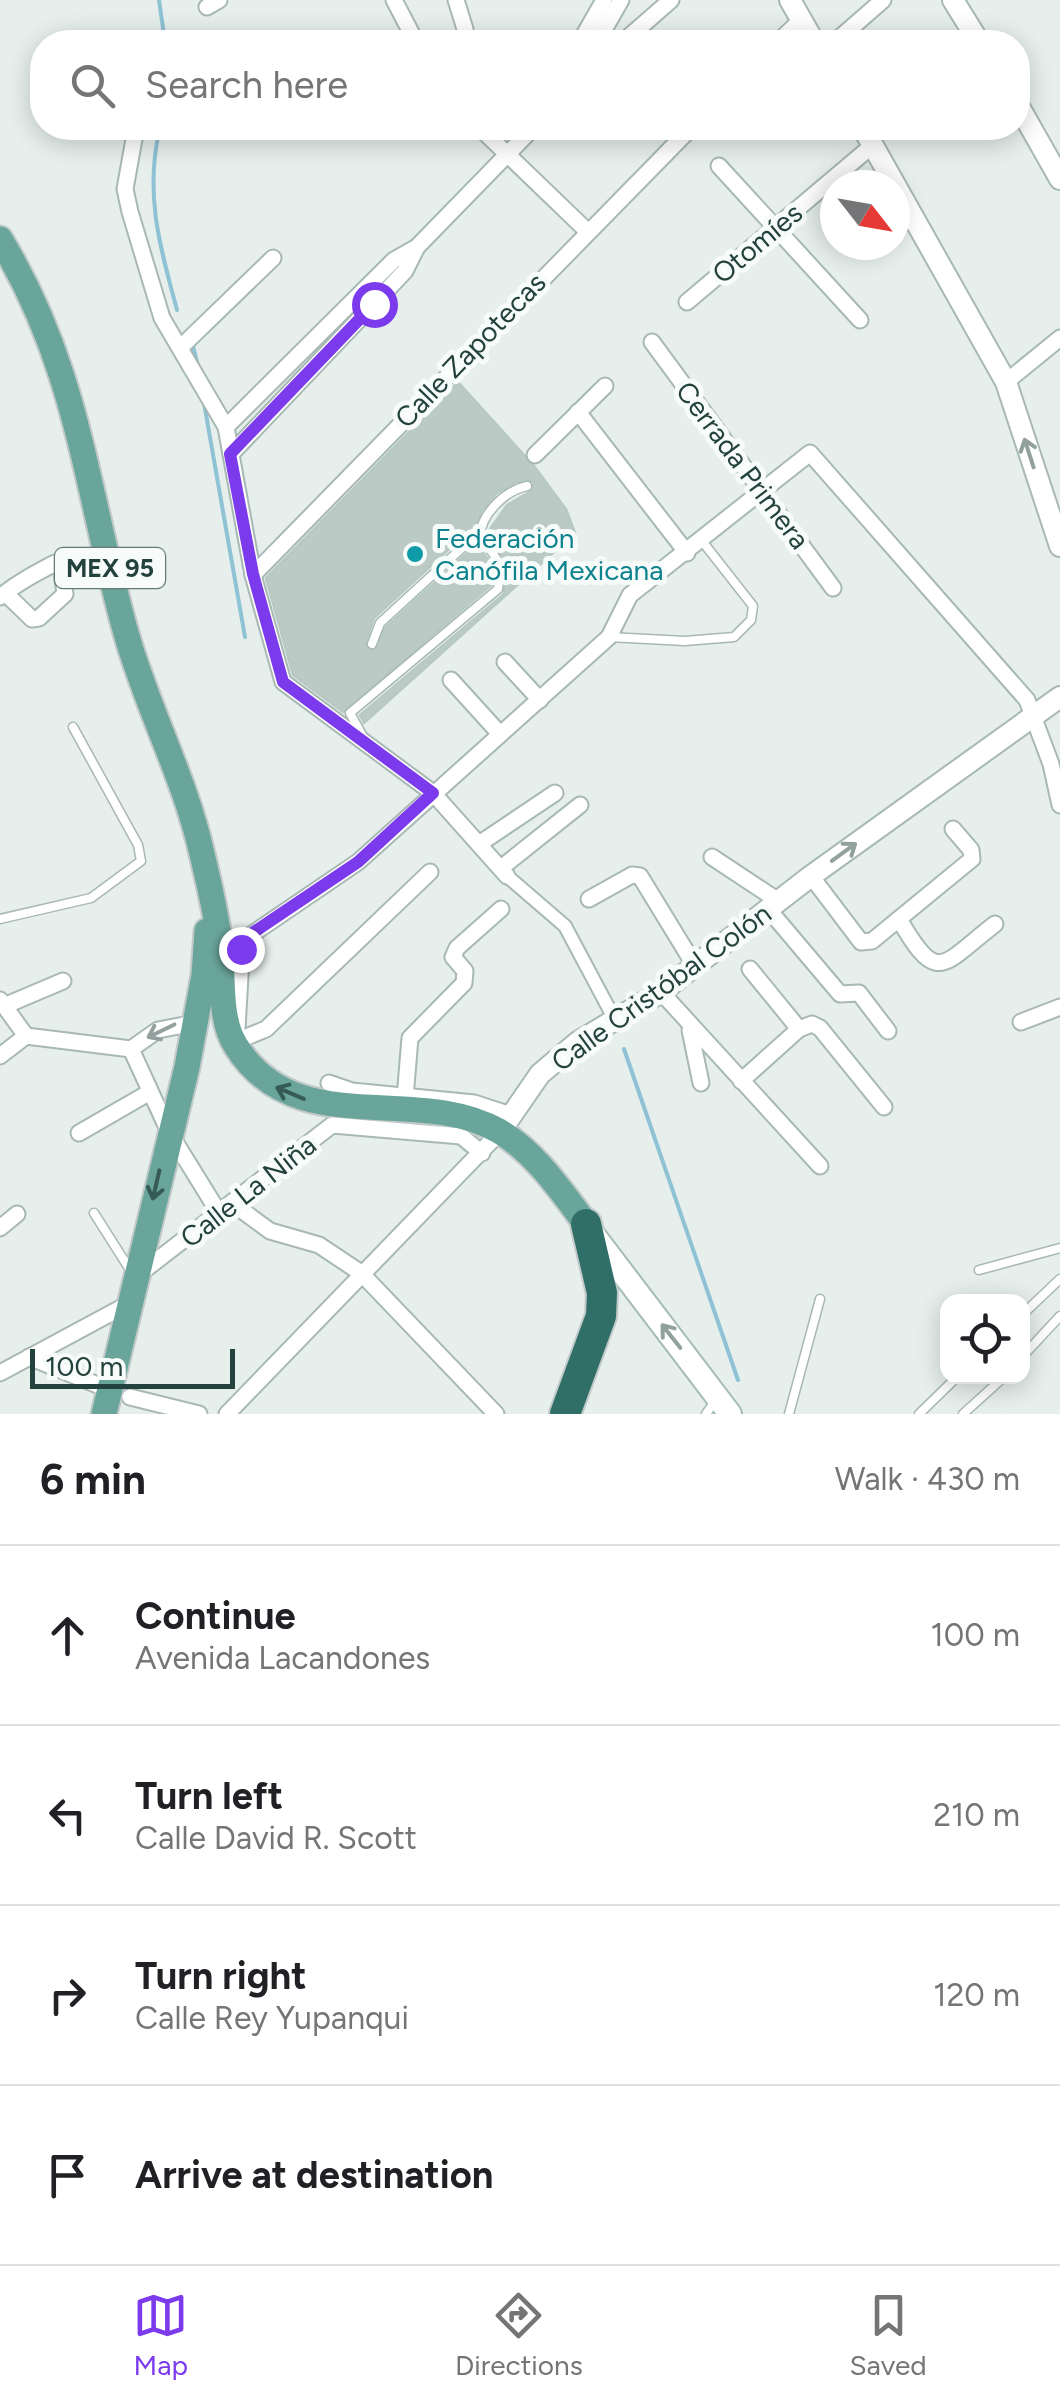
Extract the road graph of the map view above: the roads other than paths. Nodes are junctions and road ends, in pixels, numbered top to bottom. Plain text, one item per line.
1 (394, 0) edge
2 (456, 0) edge
3 (604, 0) edge
4 (621, 0) edge
5 (671, 0) edge
6 (790, 0) edge
7 (884, 0) edge
8 (953, 0) edge
9 (801, 20) junction
10 (466, 29) dead end
11 (410, 30) edge
12 (587, 30) edge
13 (604, 30) edge
14 (637, 30) edge
15 (791, 30) edge
16 (807, 30) edge
17 (849, 30) edge
18 (972, 30) edge
19 (1030, 126) edge
20 (134, 140) edge
21 (491, 140) edge
22 (522, 140) edge
23 (679, 140) edge
24 (864, 140) edge
25 (870, 140) edge
26 (506, 157) junction
27 (719, 166) dead end
28 (1060, 179) edge
29 (775, 227) junction
30 (586, 230) junction
31 (3, 251) edge
32 (273, 258) dead end
33 (368, 298) junction
34 (687, 302) dead end
35 (860, 320) dead end
36 (1060, 338) edge
37 (313, 340) junction
38 (652, 342) dead end
39 (182, 346) junction
40 (326, 354) junction
41 (273, 380) junction
42 (1006, 382) junction
43 (606, 386) dead end
44 (286, 395) junction
45 (578, 412) junction
46 (226, 428) junction
47 (230, 454) junction
48 (536, 456) dead end
49 (528, 486) dead end
50 (764, 492) junction
51 (1054, 515) edge
52 (480, 540) junction
53 (702, 541) junction
54 (1060, 546) edge
55 (687, 552) junction
56 (253, 574) junction
57 (834, 588) dead end
58 (610, 637) junction
59 (372, 644) dead end
60 (505, 662) dead end
61 (450, 680) dead end
62 (1060, 697) edge
63 (540, 700) junction
64 (1034, 712) junction
65 (73, 727) dead end
66 (500, 734) junction
67 (368, 746) junction
68 (433, 793) junction
69 (554, 793) dead end
70 (580, 805) dead end
71 (1060, 805) edge
72 (953, 830) dead end
73 (479, 844) junction
74 (712, 857) dead end
75 (430, 872) dead end
76 (504, 872) junction
77 (811, 876) junction
78 (589, 899) dead end
79 (209, 901) junction
80 (775, 906) junction
81 (501, 909) dead end
82 (0, 919) edge
83 (899, 919) junction
84 (995, 924) dead end
85 (695, 966) junction
86 (750, 969) dead end
87 (62, 981) dead end
88 (661, 992) junction
89 (2, 1003) edge
90 (1060, 1007) edge
91 (615, 1020) junction
92 (195, 1022) junction
93 (1021, 1022) dead end
94 (690, 1026) junction
95 (800, 1029) junction
96 (888, 1031) dead end
97 (26, 1036) junction
98 (236, 1042) junction
99 (131, 1049) junction
100 (0, 1056) edge
101 (740, 1081) junction
102 (330, 1082) dead end
103 (702, 1083) dead end
104 (150, 1092) junction
105 (405, 1102) junction
106 (884, 1108) dead end
107 (505, 1124) junction
108 (78, 1132) dead end
109 (169, 1132) junction
110 (482, 1153) junction
111 (820, 1166) dead end
112 (226, 1208) junction
113 (94, 1213) dead end
114 (17, 1214) dead end
115 (586, 1224) junction
116 (0, 1228) edge
117 (1060, 1248) edge
118 (979, 1270) dead end
119 (361, 1273) junction
120 (134, 1278) junction
121 (1060, 1278) edge
122 (820, 1299) dead end
123 (128, 1304) junction
124 (1030, 1306) edge
125 (1060, 1316) edge
126 (1030, 1348) edge
127 (29, 1357) junction
128 (0, 1373) edge
129 (950, 1384) edge
130 (996, 1384) edge
131 (100, 1386) dead end
132 (130, 1396) dead end
133 (718, 1408) edge
134 (104, 1414) edge
135 (200, 1414) edge
136 (226, 1414) edge
137 (496, 1414) edge
138 (565, 1414) edge
139 (789, 1414) edge
140 (919, 1414) edge
141 (962, 1414) edge

1 - 11 street
2 - 10 street
3 - 12 street
4 - 13 street
5 - 14 street
6 - 9 street
7 - 17 street
8 - 18 street
9 - 15 street
9 - 16 street
19 - 28 street
20 - 39 street
21 - 26 street
22 - 26 street
23 - 30 street, Calle Zapotecas
24 - 29 street, Otomíes
25 - 42 street
26 - 30 street
26 - 33 street
27 - 29 street
29 - 34 street, Otomíes
29 - 35 street
30 - 56 street, Calle Zapotecas
31 - 79 main road, MEX 95
32 - 39 street
33 - 37 street
33 - 40 street
36 - 42 street
37 - 40 street
37 - 41 street
38 - 50 street, Cerrada Primera
39 - 46 street
40 - 44 street
41 - 44 street
41 - 46 street
51 -> 42 street
43 - 45 street
44 - 47 street
45 - 48 street
45 - 55 street
46 - 47 street
47 - 56 street
49 - 52 lane
50 - 53 street
50 - 57 street, Cerrada Primera
50 - 64 street
51 - 54 street
52 - 59 lane
52 - 67 lane
53 - 55 street
53 - 58 lane
55 - 58 street
56 - 67 street
58 - 63 street
60 - 63 street
61 - 66 street
62 - 64 street, Calle Cristóbal Colón
63 - 66 street
64 - 71 street
77 -> 64 street, Calle Cristóbal Colón
65 - 82 lane
66 - 68 street
67 - 68 street
68 - 73 street
68 - 98 street
69 - 73 street
70 - 76 street
72 - 83 street
73 - 76 street
74 - 80 street
75 - 98 street
76 - 91 street
77 - 80 street, Calle Cristóbal Colón
77 - 83 street
78 - 85 street
79 - 92 main road, MEX 95
79 - 98 main road, MEX 95
80 - 85 street, Calle Cristóbal Colón
80 - 96 street
81 - 105 street
83 - 84 street
85 - 88 street, Calle Cristóbal Colón
86 - 95 street
87 - 89 street
88 - 91 street, Calle Cristóbal Colón
88 - 94 street
89 - 97 street
90 - 93 street
91 - 107 street, Calle Cristóbal Colón
92 - 98 main road
92 -> 99 street
92 - 109 main road, MEX 95
94 - 101 street
94 - 103 street
95 - 101 street
95 - 106 street
97 - 99 street
97 - 100 street
105 -> 98 main road
99 - 104 street
101 - 111 street
102 - 105 street
104 - 108 street
104 - 109 street
105 - 107 main road
107 - 110 street, Calle Cristóbal Colón
107 - 115 main road
109 - 112 street
109 -> 120 main road, MEX 95
110 - 112 street, Calle La Niña
110 - 119 street, Calle Cristóbal Colón
112 - 119 street
112 - 120 street, Calle La Niña
113 - 120 lane
114 - 116 street
133 -> 115 main road
115 - 138 highway
117 - 118 lane
119 - 136 street, Calle Cristóbal Colón
119 - 137 street
120 - 123 main road, MEX 95
121 - 124 lane
122 - 139 lane
123 - 127 street
123 - 134 main road, MEX 95
125 - 126 lane
127 - 128 street
127 - 131 street
129 - 140 lane
130 - 141 lane
132 - 135 street

